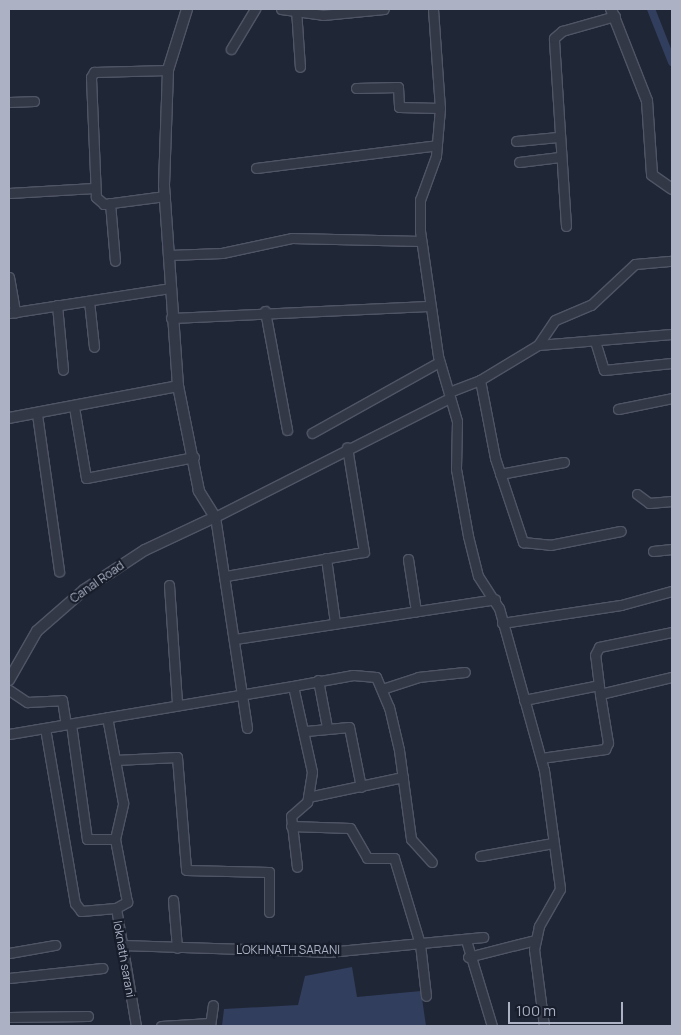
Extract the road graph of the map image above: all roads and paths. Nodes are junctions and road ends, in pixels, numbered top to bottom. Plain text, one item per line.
1 (187, 9) edge
2 (255, 9) edge
3 (281, 9) edge
4 (384, 9) edge
5 (433, 9) edge
6 (296, 10) edge
7 (613, 12) edge
8 (231, 49) dead end
9 (300, 67) dead end
10 (168, 70) junction
11 (356, 88) dead end
12 (34, 101) dead end
13 (9, 102) edge
14 (440, 108) junction
15 (558, 137) junction
16 (516, 141) dead end
17 (437, 145) junction
18 (560, 157) junction
19 (519, 162) dead end
20 (256, 168) dead end
21 (667, 187) edge
22 (94, 188) junction
23 (9, 194) edge
24 (165, 196) junction
25 (110, 203) junction
26 (566, 226) dead end
27 (421, 241) junction
28 (169, 255) junction
29 (672, 261) edge
30 (115, 262) dead end
31 (9, 278) edge
32 (171, 288) junction
33 (89, 301) junction
34 (57, 306) junction
35 (429, 306) junction
36 (265, 311) junction
37 (12, 312) edge
38 (172, 318) junction
39 (672, 334) edge
40 (595, 341) junction
41 (538, 345) junction
42 (94, 347) dead end
43 (672, 362) edge
44 (441, 367) junction
45 (63, 370) dead end
46 (480, 380) junction
47 (178, 386) junction
48 (450, 395) junction
49 (672, 398) edge
50 (74, 406) junction
51 (618, 409) dead end
52 (37, 414) junction
53 (9, 418) edge
54 (287, 430) dead end
55 (312, 433) dead end
56 (347, 447) junction
57 (194, 457) junction
58 (564, 462) dead end
59 (500, 474) junction
60 (637, 494) dead end
61 (672, 501) edge
62 (215, 516) junction
63 (621, 531) dead end
64 (672, 549) edge
65 (653, 551) dead end
66 (326, 558) junction
67 (408, 559) dead end
68 (59, 571) dead end
69 (226, 576) junction
70 (169, 585) dead end
71 (672, 591) edge
72 (495, 599) junction
73 (416, 611) junction
74 (335, 623) junction
75 (502, 623) junction
76 (672, 632) edge
77 (235, 639) junction
78 (465, 672) dead end
79 (672, 677) edge
80 (9, 680) edge
81 (318, 680) junction
82 (293, 686) junction
83 (382, 689) junction
84 (9, 690) edge
85 (600, 690) junction
86 (242, 693) junction
87 (524, 700) junction
88 (177, 703) junction
89 (107, 717) junction
90 (69, 724) junction
91 (326, 727) junction
92 (45, 728) junction
93 (247, 728) dead end
94 (306, 731) junction
95 (9, 734) edge
96 (541, 758) junction
97 (115, 760) junction
98 (404, 777) junction
99 (361, 787) junction
100 (308, 798) junction
101 (291, 826) junction
102 (115, 840) junction
103 (553, 843) junction
104 (480, 856) dead end
105 (432, 862) dead end
106 (297, 866) dead end
107 (173, 900) dead end
108 (116, 908) junction
109 (268, 912) dead end
110 (484, 937) dead end
111 (466, 940) junction
112 (535, 940) junction
113 (420, 944) junction
114 (55, 945) dead end
115 (122, 945) junction
116 (177, 948) junction
117 (9, 953) edge
118 (468, 957) junction
119 (102, 968) dead end
120 (9, 978) edge
121 (426, 996) dead end
122 (213, 1005) dead end
123 (88, 1016) dead end
124 (9, 1018) edge
125 (210, 1025) edge
126 (136, 1026) edge
127 (161, 1026) edge
128 (492, 1026) edge
129 (544, 1026) edge

1 - 10 street
2 - 8 street
3 - 6 street
4 - 6 street
5 - 14 street
6 - 9 street
7 - 15 street
7 - 21 street
10 - 22 street
10 - 24 street
11 - 14 street
12 - 13 street
14 - 17 street
15 - 16 street
15 - 18 street
17 - 20 street
17 - 27 street
18 - 19 street
18 - 26 street
22 - 23 street
22 - 25 street
24 - 25 street
24 - 28 street
25 - 30 street
27 - 28 street
27 - 35 street
28 - 32 street
29 - 41 street
31 - 37 street
32 - 33 street
32 - 38 street
33 - 34 street
33 - 42 street
34 - 37 street
34 - 45 street
35 - 36 street
35 - 44 street
36 - 38 street
36 - 54 street
38 - 47 street
39 - 40 street
40 - 41 street
40 - 43 street
41 - 46 street, Canal Road
44 - 48 street
44 - 55 street
46 - 48 street, Canal Road
46 - 59 street
47 - 50 street
47 - 57 street
48 - 56 street, Canal Road
48 - 72 street
49 - 51 street
50 - 52 street
50 - 57 street
52 - 53 street
52 - 68 street
56 - 62 street, Canal Road
56 - 66 street
57 - 62 street
58 - 59 street
59 - 63 street
60 - 61 street
62 - 69 street
62 - 80 street, Canal Road
64 - 65 street
66 - 69 street
66 - 74 street
67 - 73 street
69 - 77 street
70 - 88 street
71 - 75 street
72 - 73 street
72 - 75 street
73 - 74 street
74 - 77 street
75 - 87 street
76 - 85 street
77 - 86 street
78 - 83 street
79 - 85 street
81 - 82 street
81 - 83 street
81 - 91 street
82 - 86 street
82 - 94 street
83 - 98 street
84 - 90 street
85 - 87 street
85 - 96 street
86 - 88 street
86 - 93 street
87 - 96 street
88 - 89 street
89 - 90 street
89 - 97 street, loknath sarani
90 - 92 street
90 - 102 street
91 - 94 street
91 - 99 street
92 - 95 street
92 - 108 street
94 - 100 street
96 - 103 street
97 - 102 street, loknath sarani
97 - 109 street
98 - 99 street
98 - 105 street
99 - 100 street
100 - 101 street
101 - 106 street
101 - 113 street
102 - 108 street, loknath sarani
103 - 104 street
103 - 112 street
107 - 116 street
108 - 115 street, loknath sarani
110 - 111 street, LOKHNATH SARANI
111 - 113 street, LOKHNATH SARANI
111 - 118 street
112 - 118 street
112 - 129 street
113 - 116 street, LOKHNATH SARANI
113 - 121 street
114 - 117 street
115 - 116 street, LOKHNATH SARANI
115 - 126 street, loknath sarani
118 - 128 street
119 - 120 street
122 - 125 street
123 - 124 street
125 - 127 street

